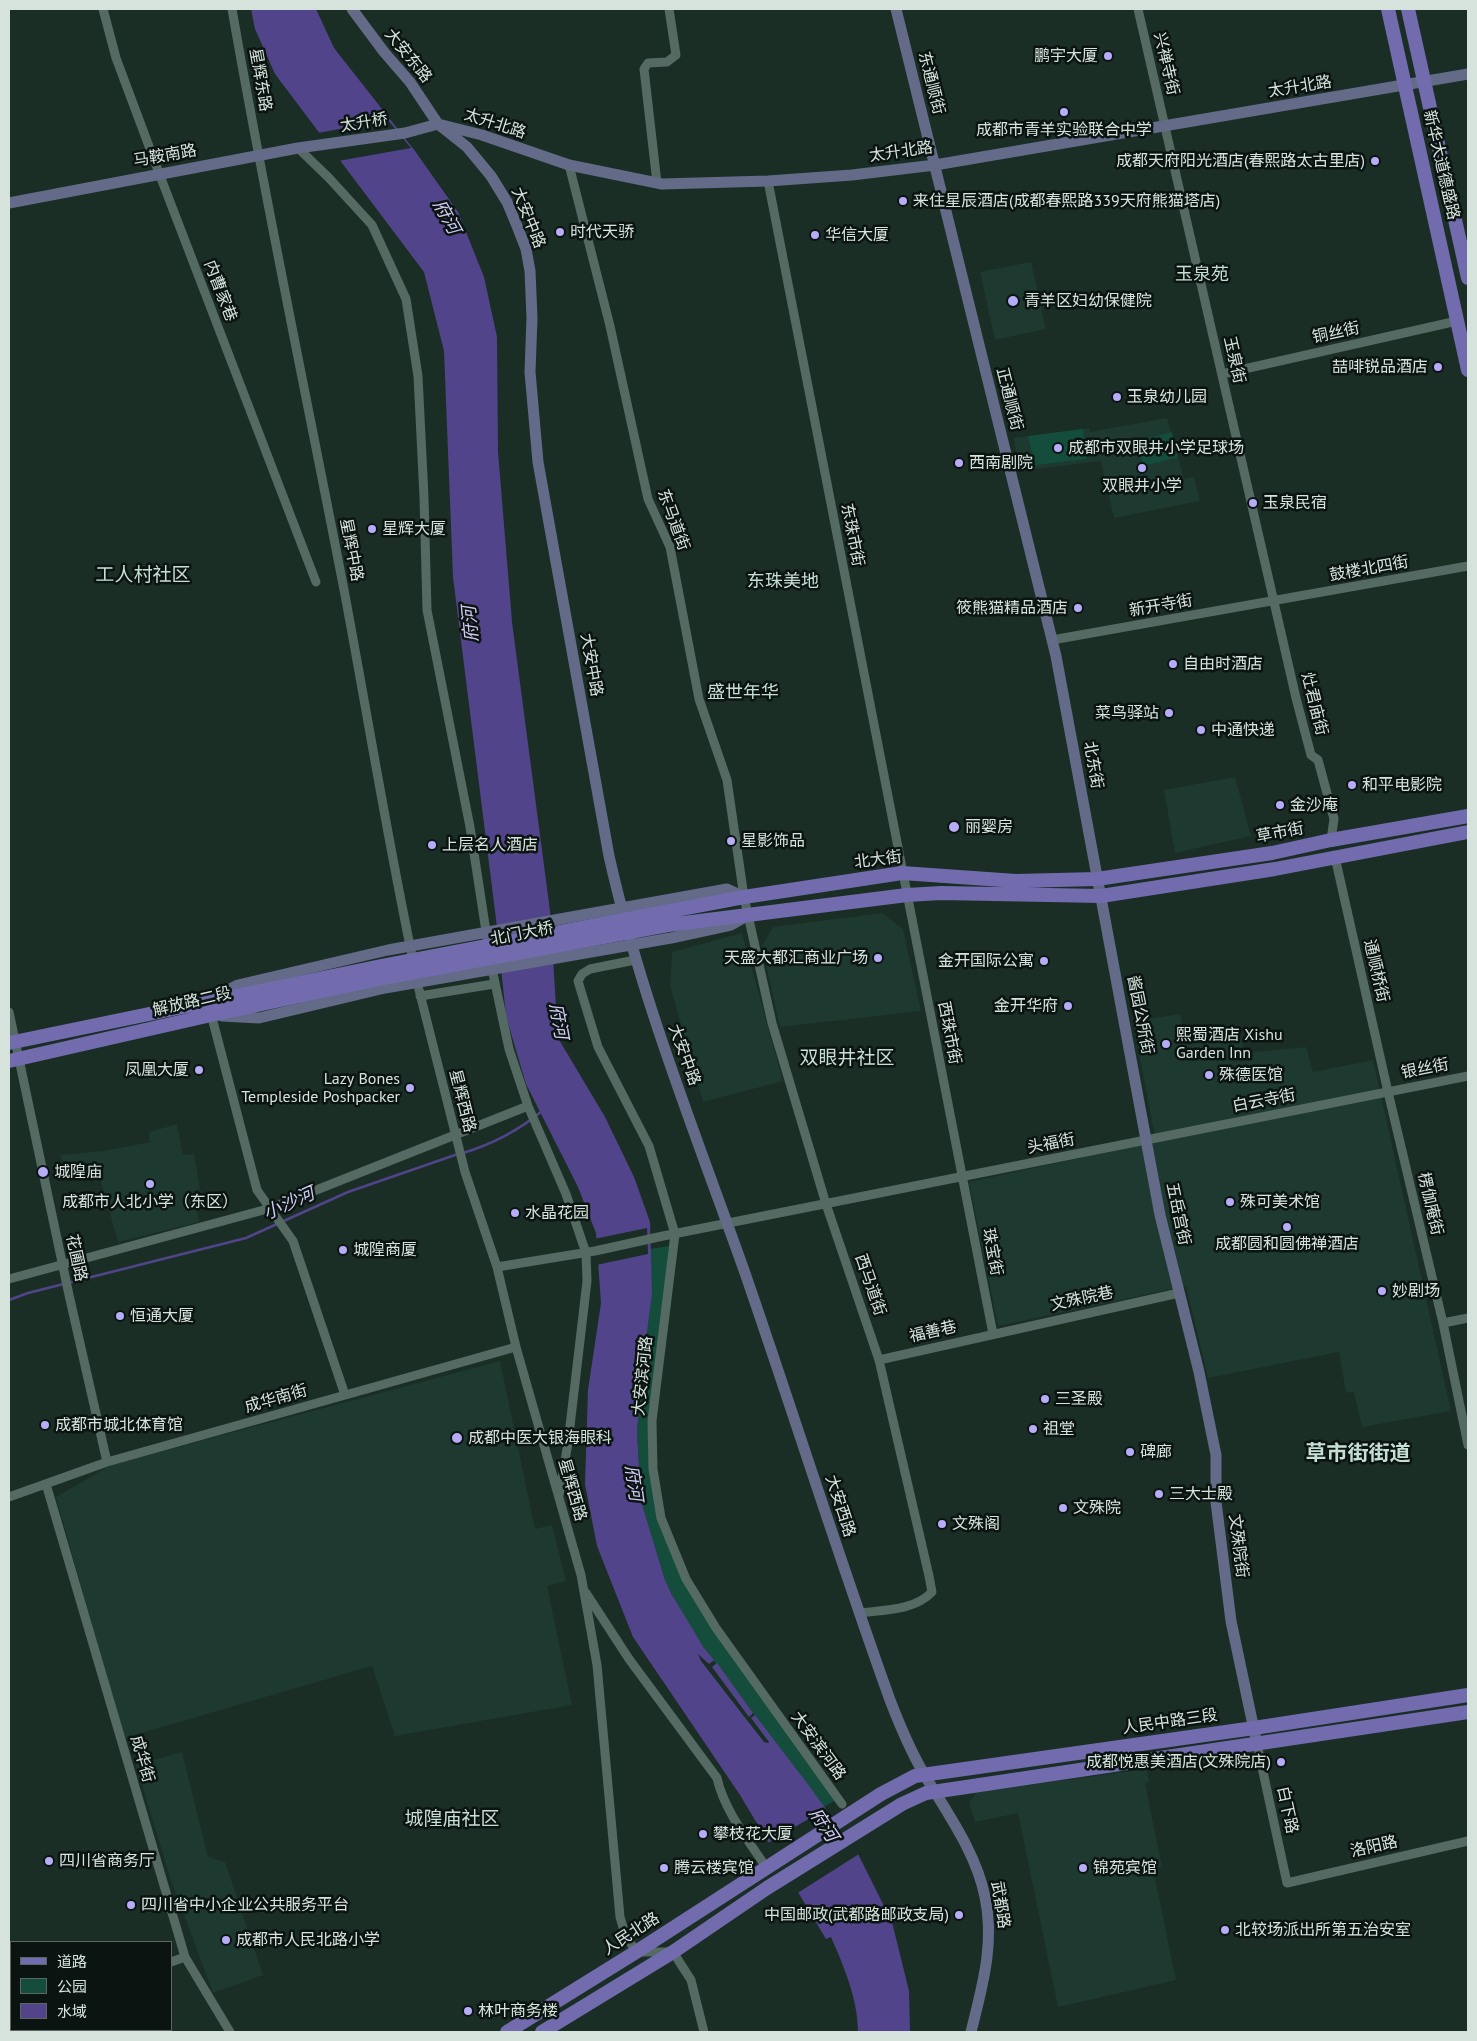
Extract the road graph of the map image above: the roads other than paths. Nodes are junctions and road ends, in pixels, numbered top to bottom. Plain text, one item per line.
1 (103, 9) edge
2 (232, 9) edge
3 (352, 9) edge
4 (669, 9) edge
5 (896, 9) edge
6 (1138, 9) edge
7 (1388, 9) edge
8 (1408, 9) edge
9 (1468, 74) edge
10 (1425, 82) junction
11 (1405, 86) junction
12 (438, 124) junction
13 (1164, 126) junction
14 (405, 133) joint
15 (328, 145) joint
16 (298, 148) junction
17 (258, 156) junction
18 (569, 165) junction
19 (935, 165) junction
20 (159, 173) junction
21 (768, 181) junction
22 (657, 183) junction
23 (9, 203) edge
24 (1468, 278) edge
25 (1458, 322) junction
26 (1468, 370) edge
27 (1222, 374) junction
28 (1468, 566) edge
29 (316, 582) dead end
30 (1274, 601) junction
31 (1052, 640) junction
32 (1468, 816) edge
33 (1468, 832) edge
34 (1331, 840) junction
35 (1335, 857) junction
36 (902, 873) junction
37 (1097, 879) junction
38 (907, 895) junction
39 (1101, 896) junction
40 (744, 897) junction
41 (748, 915) junction
42 (667, 919) junction
43 (411, 950) joint
44 (635, 960) junction
45 (382, 971) junction
46 (494, 984) junction
47 (420, 996) junction
48 (208, 1000) junction
49 (9, 1012) edge
50 (211, 1015) junction
51 (12, 1042) edge
52 (14, 1060) edge
53 (1468, 1076) edge
54 (1388, 1092) junction
55 (530, 1109) junction
56 (457, 1139) junction
57 (1147, 1140) junction
58 (962, 1177) junction
59 (826, 1204) junction
60 (273, 1211) junction
61 (728, 1224) junction
62 (675, 1234) junction
63 (590, 1252) junction
64 (497, 1267) junction
65 (63, 1268) junction
66 (9, 1279) edge
67 (1178, 1294) junction
68 (1468, 1318) edge
69 (1443, 1323) junction
70 (992, 1334) junction
71 (516, 1347) junction
72 (880, 1360) junction
73 (345, 1395) junction
74 (1468, 1445) edge
75 (107, 1462) junction
76 (46, 1484) junction
77 (9, 1497) edge
78 (559, 1498) junction
79 (583, 1589) junction
80 (859, 1613) junction
81 (1468, 1695) edge
82 (1468, 1712) edge
83 (1254, 1728) junction
84 (1257, 1744) junction
85 (924, 1774) junction
86 (935, 1792) junction
87 (881, 1794) joint
88 (842, 1804) dead end
89 (1468, 1841) edge
90 (769, 1865) junction
91 (1287, 1883) joint
92 (636, 1952) junction
93 (673, 1952) junction
94 (185, 1957) junction
95 (172, 1962) edge
96 (230, 2032) edge
97 (507, 2032) edge
98 (542, 2032) edge
99 (704, 2032) edge
100 (971, 2032) edge

1 - 20 street, 内曹家巷
2 - 17 street, 星辉东路
3 - 12 street, 大安东路
4 - 22 street
5 - 19 street, 东通顺街
6 - 13 street, 兴禅寺街
7 - 11 main road, 新华大道德盛路
8 - 10 main road, 新华大道德盛路
9 - 10 street, 太升北路
10 - 11 street, 太升北路
10 - 24 main road, 新华大道德盛路
11 - 13 street, 太升北路
11 - 25 main road, 新华大道德盛路
12 - 14 street, 太升北路
12 - 18 street, 太升北路
12 - 44 street, 大安中路
13 - 19 street, 太升北路
13 - 27 street, 玉泉街
14 - 15 street, 太升桥
15 - 16 street, 马鞍南路
16 - 17 street, 马鞍南路
16 - 46 street
17 - 20 street, 马鞍南路
17 - 43 street, 星辉中路
18 - 22 street, 太升北路
18 - 40 street, 东马道街
19 - 21 street, 太升北路
19 - 31 street, 正通顺街
20 - 23 street, 马鞍南路
20 - 29 street, 内曹家巷
21 - 22 street, 太升北路
21 - 36 street, 东珠市街
25 - 26 main road, 新华大道德盛路
25 - 27 street, 铜丝街
27 - 30 street, 玉泉街
28 - 30 street, 鼓楼北四街
30 - 31 street, 新开寺街
30 - 34 street, 灶君庙街
31 - 37 street, 北东街
32 - 34 main road, 草市街
33 - 35 main road, 草市街
34 - 37 main road, 草市街
35 - 39 main road, 草市街
35 - 54 street, 通顺桥街
36 - 37 main road, 北大街
36 - 38 street, 东珠市街
36 - 40 main road, 北大街
37 - 39 street, 北东街
38 - 39 main road
38 - 41 main road
38 - 58 street, 西珠市街
39 - 57 street, 酱园公所街
40 - 41 street, 东马道街
40 - 42 main road, 北大街
41 - 42 main road
41 - 59 street, 西马道街
42 - 45 main road, 北门大桥
42 - 45 street
43 - 47 street, 星辉西路
44 - 61 street, 大安中路
44 - 62 street, 大安滨河路
45 - 48 main road, 解放路二段
45 - 50 main road, 解放路二段
46 - 47 street
46 - 55 street
47 - 56 street, 星辉西路
48 - 50 street
48 - 51 main road, 解放路二段
49 - 51 street, 花圃路
50 - 52 main road, 解放路二段
50 - 60 street
51 - 52 street, 花圃路
52 - 65 street, 花圃路
53 - 54 street, 银丝街
54 - 57 street, 白云寺街
54 - 69 street, 楞伽庵街
55 - 56 street
55 - 63 street
56 - 60 street
56 - 64 street, 星辉西路
57 - 58 street, 头福街
57 - 67 street, 五岳宫街
58 - 59 street, 头福街
58 - 70 street, 珠宝街
59 - 61 street, 头福街
59 - 72 street, 西马道街
60 - 65 street
60 - 73 street
61 - 62 street, 头福街
61 - 80 street, 大安西路
62 - 63 street, 头福街
62 - 88 street, 大安滨河路
63 - 64 street, 头福街
63 - 78 street
64 - 71 street, 星辉西路
65 - 66 street
65 - 75 street, 花圃路
67 - 70 street, 文殊院巷
67 - 83 street, 文殊院街
68 - 69 street
69 - 74 street, 楞伽庵街
70 - 72 street, 福善巷
71 - 73 street, 成华南街
71 - 78 street, 星辉西路
72 - 80 street, 西马道街
73 - 75 street, 成华南街
75 - 76 street, 成华南街
76 - 77 street, 成华南街
76 - 94 street, 成华街
78 - 79 street, 星辉西路
79 - 90 street
79 - 92 street, 星辉西路
80 - 85 street, 大安西路
81 - 83 main road, 人民中路三段
82 - 84 main road, 人民中路三段
83 - 84 street, 文殊院街
83 - 85 main road, 人民中路三段
84 - 86 main road, 人民中路三段
84 - 91 street, 白下路
85 - 86 street, 大安西路
85 - 87 main road, 人民中路三段
86 - 93 main road, 人民中路三段
86 - 100 street, 武都路
87 - 90 main road, 人民北路
89 - 91 street, 洛阳路
90 - 92 main road, 人民北路
92 - 93 street
92 - 97 main road, 人民北路
93 - 98 main road
93 - 99 street
94 - 95 street
94 - 96 street, 成华街

